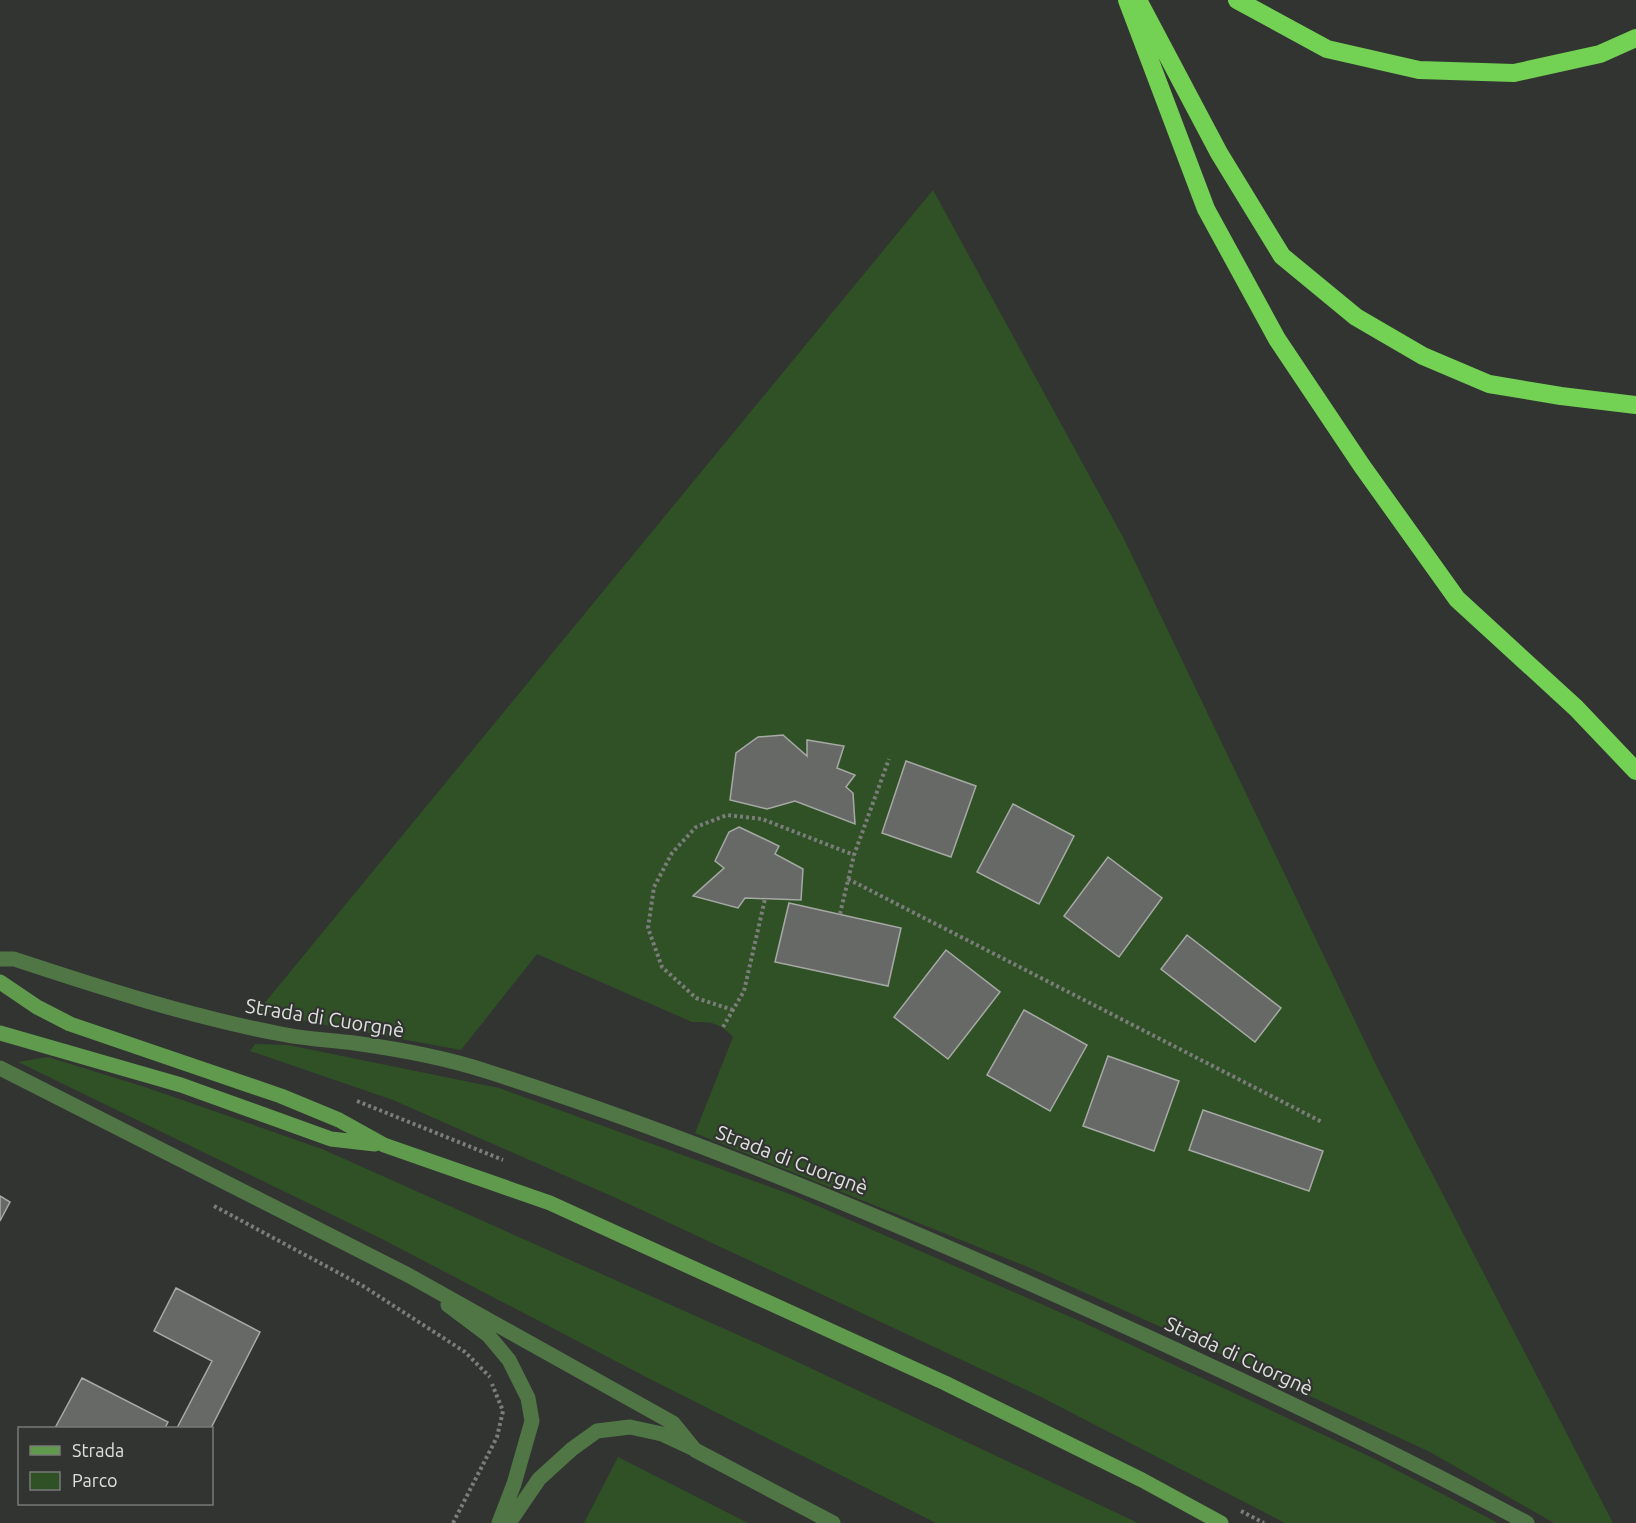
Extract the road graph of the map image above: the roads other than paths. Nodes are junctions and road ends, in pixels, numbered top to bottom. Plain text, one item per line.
1 (1127, 0) edge
2 (1138, 0) edge
3 (1237, 0) edge
4 (1636, 38) edge
5 (1636, 405) edge
6 (1636, 771) edge
7 (0, 958) edge
8 (0, 982) edge
9 (0, 1033) edge
10 (0, 1068) edge
11 (384, 1145) junction
12 (408, 1275) junction
13 (695, 1449) junction
14 (499, 1523) edge
15 (509, 1523) edge
16 (833, 1523) edge
17 (1221, 1523) edge
18 (1527, 1523) edge

1 - 6 highway
2 - 5 highway
3 - 4 highway
7 - 18 street, Strada di Cuorgnè
8 - 11 main road
9 - 11 main road
10 - 12 street
11 - 17 main road
12 - 13 street
12 - 14 street
13 - 15 street
13 - 16 street

